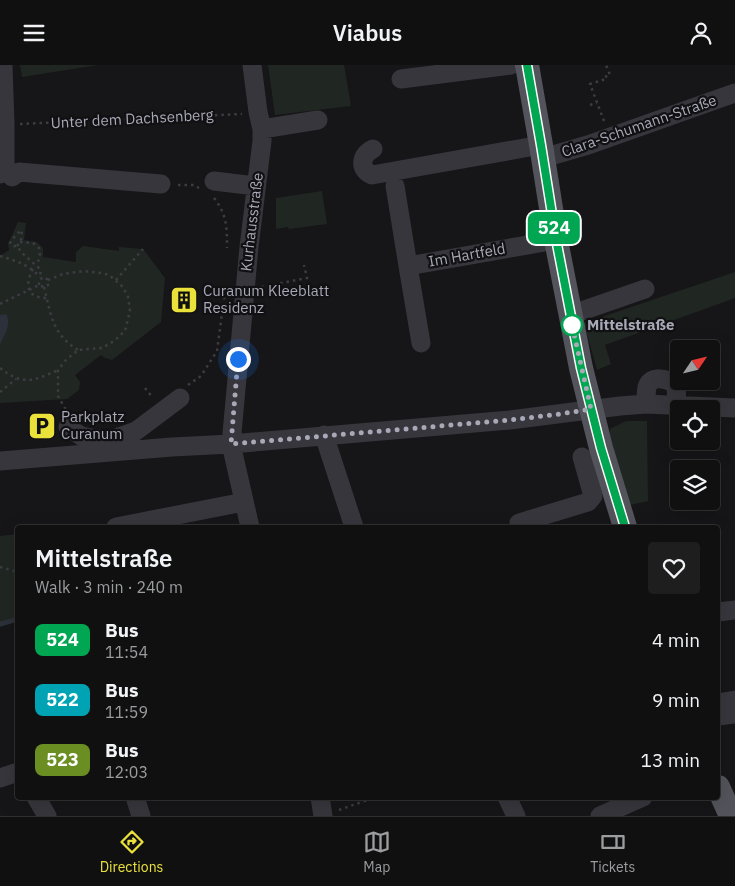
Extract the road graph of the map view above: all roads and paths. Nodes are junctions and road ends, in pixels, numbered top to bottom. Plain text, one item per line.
1 (3, 65) edge
2 (252, 65) edge
3 (511, 65) edge
4 (526, 65) edge
5 (606, 65) edge
6 (401, 79) dead end
7 (735, 93) edge
8 (597, 103) junction
9 (590, 105) dead end
10 (318, 120) dead end
11 (260, 121) junction
12 (5, 123) junction
13 (610, 137) junction
14 (373, 149) dead end
15 (542, 152) junction
16 (6, 175) edge
17 (161, 184) joint
18 (256, 186) junction
19 (395, 186) dead end
20 (208, 189) junction
21 (556, 239) junction
22 (20, 242) junction
23 (17, 247) junction
24 (227, 248) dead end
25 (143, 249) dead end
26 (0, 256) edge
27 (34, 264) junction
28 (304, 265) dead end
29 (408, 266) junction
30 (33, 269) junction
31 (41, 278) junction
32 (48, 280) junction
33 (116, 280) junction
34 (39, 285) junction
35 (44, 287) junction
36 (645, 289) dead end
37 (29, 290) junction
38 (244, 290) junction
39 (225, 291) dead end
40 (46, 298) junction
41 (0, 304) edge
42 (570, 315) junction
43 (421, 343) dead end
44 (78, 350) junction
45 (0, 368) edge
46 (58, 370) junction
47 (16, 379) junction
48 (0, 392) edge
49 (182, 393) joint
50 (677, 400) edge
51 (646, 404) junction
52 (670, 405) edge
53 (720, 407) edge
54 (735, 408) edge
55 (591, 409) junction
56 (68, 420) joint
57 (324, 435) junction
58 (231, 444) junction
59 (582, 457) dead end
60 (0, 461) edge
61 (603, 493) junction
62 (244, 502) junction
63 (126, 525) edge
64 (250, 525) edge
65 (353, 525) edge
66 (519, 525) edge
67 (623, 525) edge
68 (0, 567) edge
69 (15, 572) edge
70 (735, 610) edge
71 (720, 612) edge
72 (735, 701) edge
73 (720, 703) edge
74 (735, 714) edge
75 (720, 716) edge
76 (15, 773) edge
77 (0, 778) edge
78 (720, 791) edge
79 (38, 800) edge
80 (136, 800) edge
81 (320, 800) edge
82 (368, 800) edge
83 (508, 800) edge
84 (636, 800) edge
85 (47, 816) edge
86 (141, 816) edge
87 (323, 816) edge
88 (516, 816) edge
89 (600, 816) edge
90 (731, 816) edge

1 - 12 street
2 - 11 street, Kurhausstraße
3 - 6 street
4 - 15 main road
5 - 8 path
7 - 13 street, Clara-Schumann-Straße
8 - 9 path
8 - 13 path
10 - 11 street
11 - 12 path, Unter dem Dachsenberg
11 - 18 street, Kurhausstraße
12 - 16 street
13 - 15 street, Clara-Schumann-Straße
14 - 15 street, Clara-Schumann-Straße
15 - 21 main road
16 - 17 street
17 - 20 path
18 - 20 street
18 - 38 street, Kurhausstraße
19 - 29 street, Im Hartfeld
20 - 24 path
21 - 29 street, Im Hartfeld
21 - 42 main road
22 - 23 path
22 - 23 path
22 - 27 path
23 - 27 path
25 - 33 path
26 - 30 path
27 - 31 path
28 - 38 path
29 - 43 street, Im Hartfeld
30 - 31 path
30 - 37 path
31 - 32 path
31 - 34 path
32 - 33 path
32 - 35 path
33 - 44 path
34 - 35 path
34 - 37 path
35 - 40 path
36 - 42 street
37 - 40 path
37 - 41 path
38 - 58 street, Kurhausstraße
39 - 49 path
40 - 44 path
42 - 55 main road
44 - 46 path
45 - 47 path
46 - 47 path
46 - 56 path
47 - 48 path
49 - 56 street
50 - 51 street
51 - 52 street
51 - 55 street
53 - 54 street
55 - 57 street
55 - 61 main road
57 - 58 street
57 - 65 street
58 - 60 street
58 - 62 street, Kurhausstraße
59 - 61 street
61 - 66 street
61 - 67 main road
62 - 63 street
62 - 64 street, Kurhausstraße
68 - 69 path
70 - 71 street
72 - 73 street
74 - 75 street
76 - 77 street
78 - 90 main road
79 - 85 street
80 - 86 street
81 - 87 street
82 - 87 path
83 - 88 street
84 - 89 street

